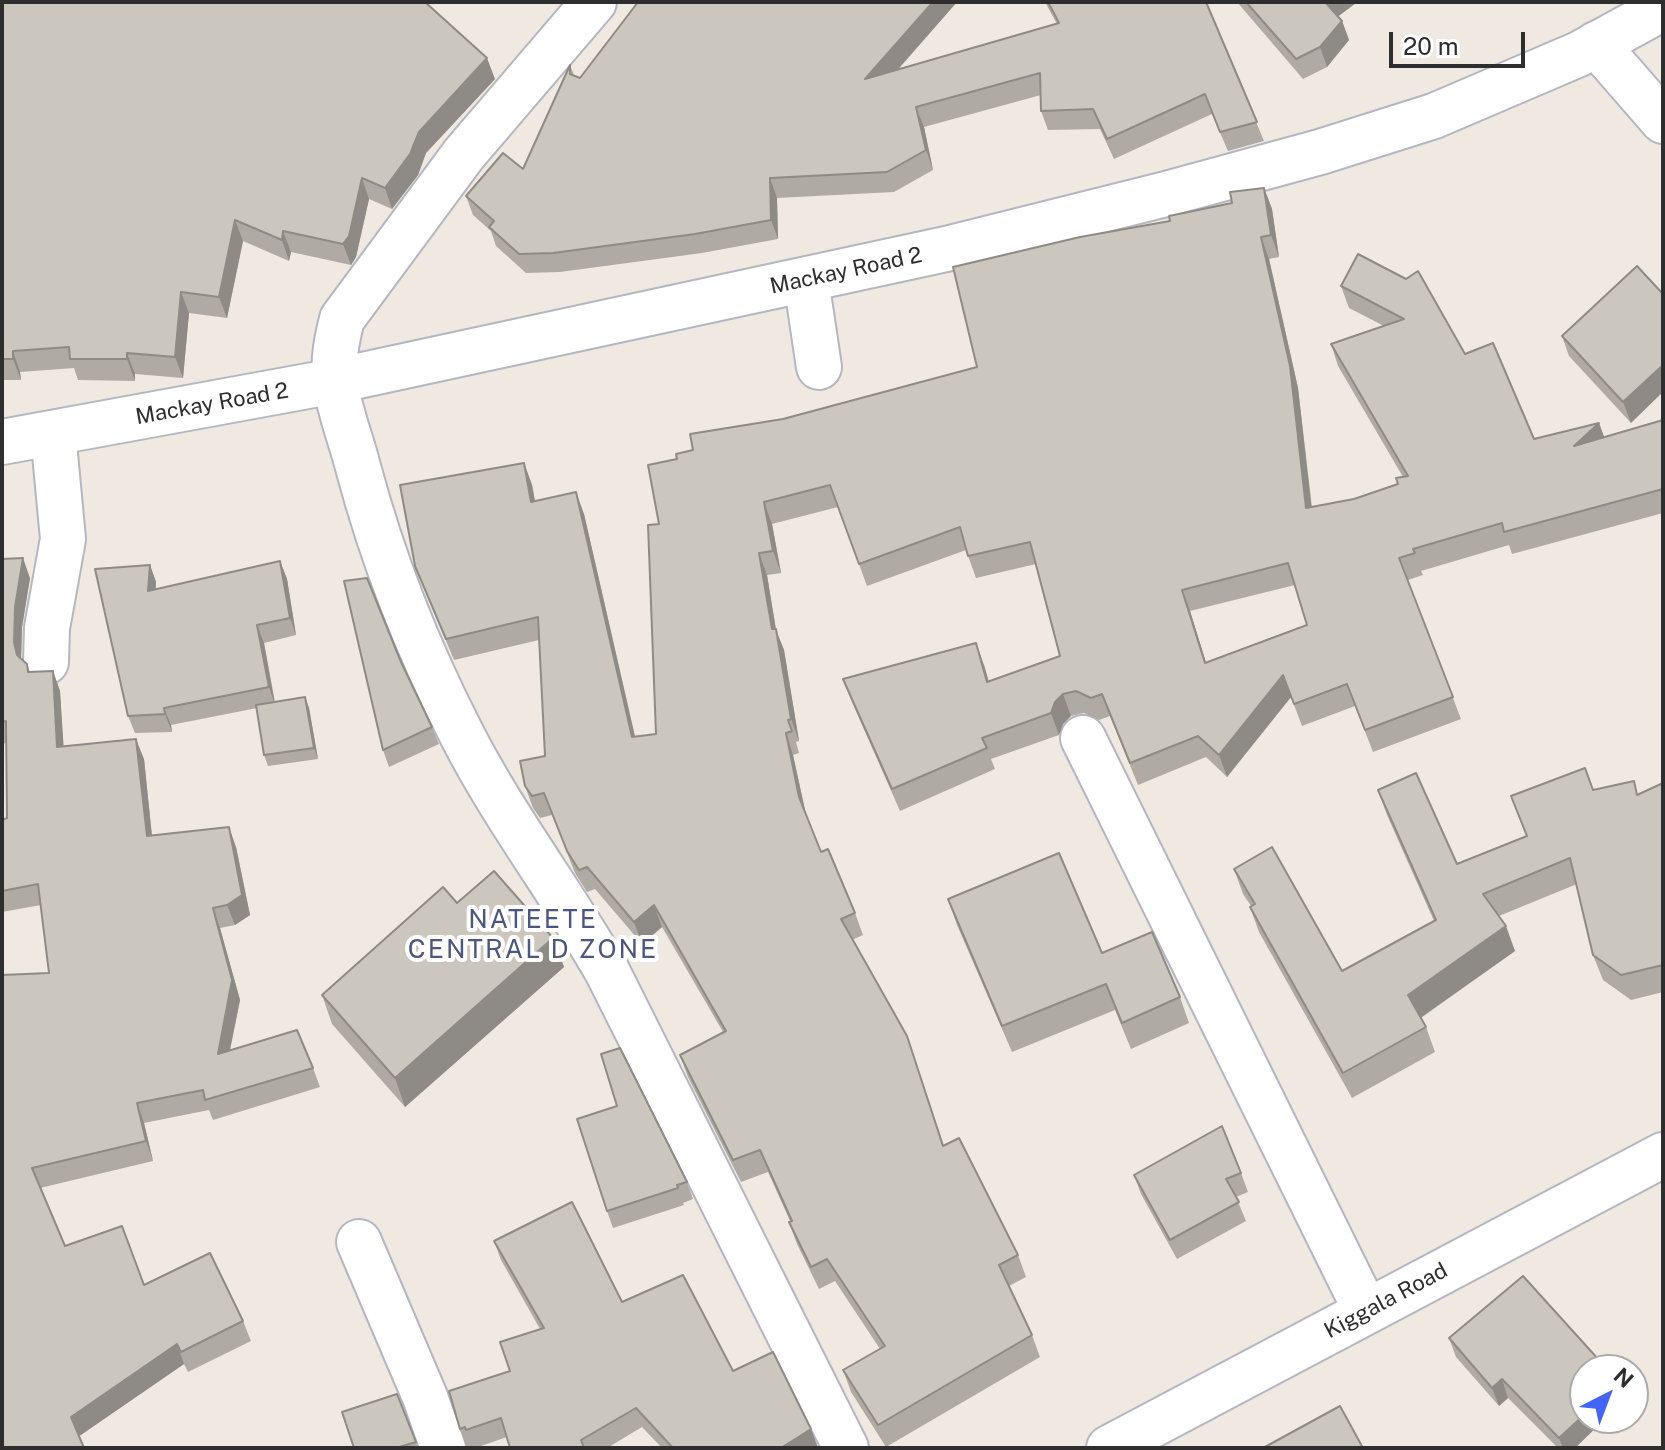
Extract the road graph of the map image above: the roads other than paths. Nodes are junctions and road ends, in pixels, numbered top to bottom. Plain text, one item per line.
1 (594, 2) edge
2 (1663, 8) edge
3 (1596, 44) junction
4 (1663, 121) edge
5 (806, 280) junction
6 (819, 367) dead end
7 (335, 381) junction
8 (53, 433) junction
9 (2, 442) edge
10 (46, 662) dead end
11 (1083, 738) dead end
12 (1663, 1155) edge
13 (359, 1242) dead end
14 (1366, 1311) junction
15 (443, 1448) edge
16 (846, 1448) edge
17 (1109, 1448) edge

1 - 7 street
2 - 3 street, Mackay Road 2
3 - 4 street
3 - 5 street, Mackay Road 2
5 - 6 street
5 - 7 street, Mackay Road 2
7 - 8 street, Mackay Road 2
7 - 16 street
8 - 9 street, Mackay Road 2
8 - 10 street
11 - 14 street
12 - 14 street, Kiggala Road
13 - 15 street
14 - 17 street, Kiggala Road

